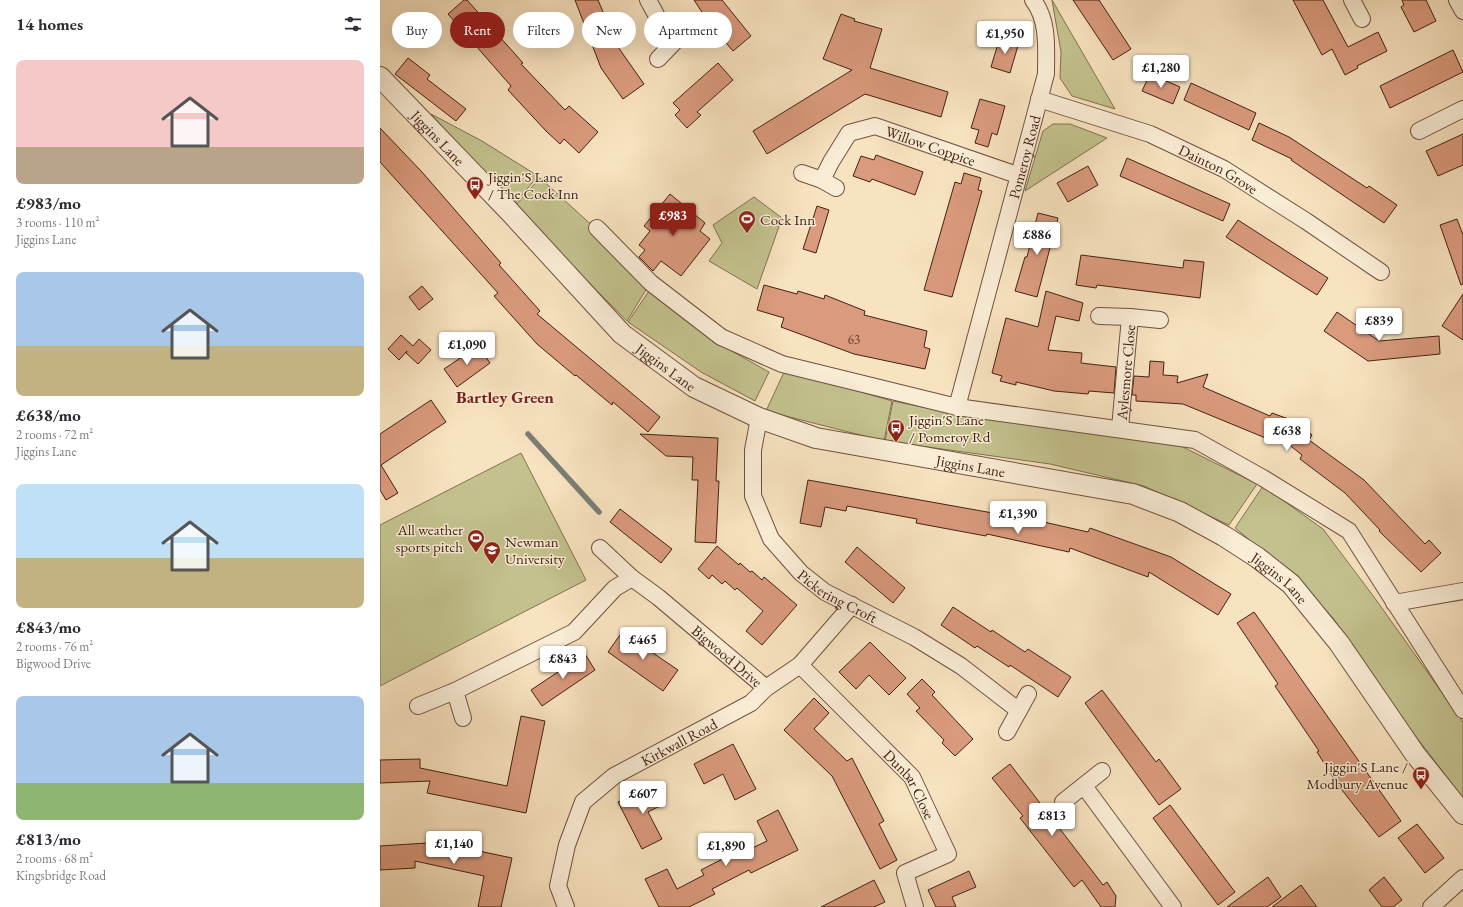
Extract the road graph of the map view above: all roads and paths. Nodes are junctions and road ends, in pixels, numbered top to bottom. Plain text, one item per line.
1 (648, 0) edge
2 (1033, 0) edge
3 (1352, 0) edge
4 (1457, 0) edge
5 (1463, 11) edge
6 (655, 12) edge
7 (1362, 19) dead end
8 (668, 48) edge
9 (658, 59) dead end
10 (380, 77) edge
11 (1039, 99) junction
12 (1463, 109) edge
13 (1419, 131) dead end
14 (802, 173) dead end
15 (1018, 175) junction
16 (597, 228) dead end
17 (1381, 272) dead end
18 (1100, 316) dead end
19 (1130, 318) junction
20 (1160, 320) dead end
21 (957, 407) junction
22 (759, 418) junction
23 (1120, 428) junction
24 (600, 548) dead end
25 (632, 578) junction
26 (1463, 591) edge
27 (1394, 603) junction
28 (852, 605) junction
29 (800, 665) junction
30 (766, 688) junction
31 (455, 691) junction
32 (1028, 694) dead end
33 (418, 706) dead end
34 (1018, 710) junction
35 (1463, 710) edge
36 (464, 718) dead end
37 (1007, 732) dead end
38 (1102, 771) dead end
39 (1084, 786) junction
40 (1063, 802) dead end
41 (1463, 814) edge
42 (1463, 878) edge
43 (566, 907) edge
44 (915, 907) edge
45 (1173, 907) edge
46 (1431, 907) edge

1 - 6 street
2 - 11 street, Pomeroy Road
3 - 7 street
4 - 5 street
8 - 9 street
10 - 22 street, Jiggins Lane
11 - 15 street, Pomeroy Road
11 - 17 street, Dainton Grove
12 - 13 street
14 - 15 street, Willow Coppice
15 - 21 street, Pomeroy Road
16 - 21 street
18 - 19 street, Aylesmore Close
19 - 20 street, Aylesmore Close
19 - 23 street, Aylesmore Close
21 - 23 street
22 - 28 street, Pickering Croft
22 - 41 street, Jiggins Lane
23 - 27 street
24 - 25 street, Bigwood Drive
25 - 30 street, Bigwood Drive
25 - 31 street
26 - 27 street
27 - 35 street
28 - 29 street, Kirkwall Road
28 - 34 street, Pickering Croft
29 - 30 street, Kirkwall Road
29 - 44 street, Dunbar Close
30 - 43 street, Kirkwall Road
31 - 33 street
31 - 36 street
32 - 34 street
34 - 37 street
38 - 39 street
39 - 40 street
39 - 45 street
42 - 46 street

